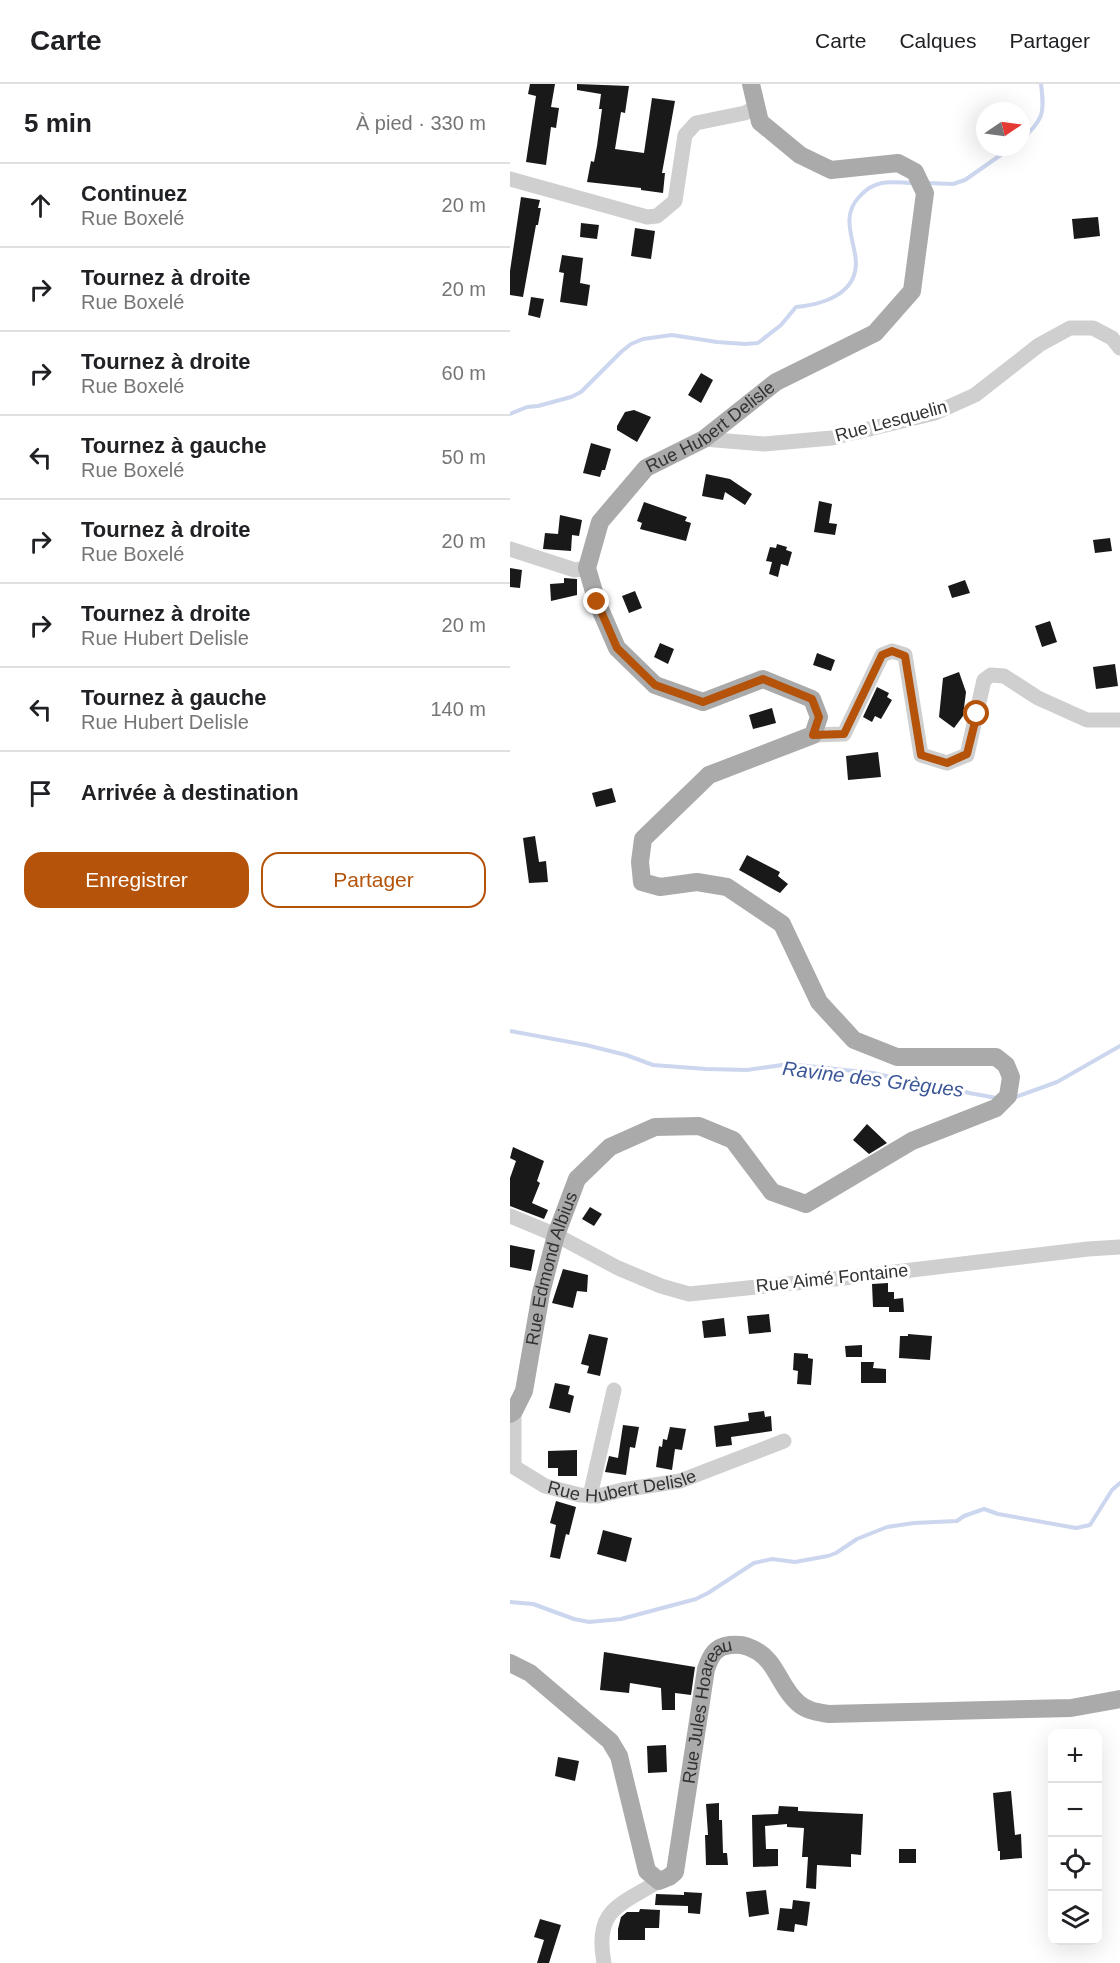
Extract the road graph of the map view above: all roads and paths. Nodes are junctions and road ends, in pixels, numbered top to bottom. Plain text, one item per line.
1 (751, 84) edge
2 (756, 107) junction
3 (510, 179) edge
4 (1120, 348) edge
5 (704, 440) junction
6 (510, 549) edge
7 (587, 568) junction
8 (1120, 720) edge
9 (813, 735) junction
10 (510, 1216) edge
11 (556, 1235) junction
12 (1120, 1247) edge
13 (614, 1390) dead end
14 (512, 1413) edge
15 (784, 1441) dead end
16 (590, 1496) junction
17 (510, 1663) edge
18 (1120, 1699) edge
19 (659, 1881) junction
20 (604, 1963) edge

1 - 2 main road
2 - 3 street
2 - 5 main road, Rue Hubert Delisle
4 - 5 street, Rue Lesquelin
5 - 7 main road, Rue Hubert Delisle
6 - 7 street
7 - 9 main road
8 - 9 street
9 - 11 main road, Rue Edmond Albius
10 - 11 street, Rue Aimé Fontaine
11 - 12 street, Rue Aimé Fontaine
11 - 14 main road, Rue Edmond Albius
13 - 16 street
14 - 16 street, Rue Hubert Delisle
15 - 16 street, Rue Hubert Delisle
17 - 19 main road
18 - 19 main road, Rue Jules Hoareau
19 - 20 street

